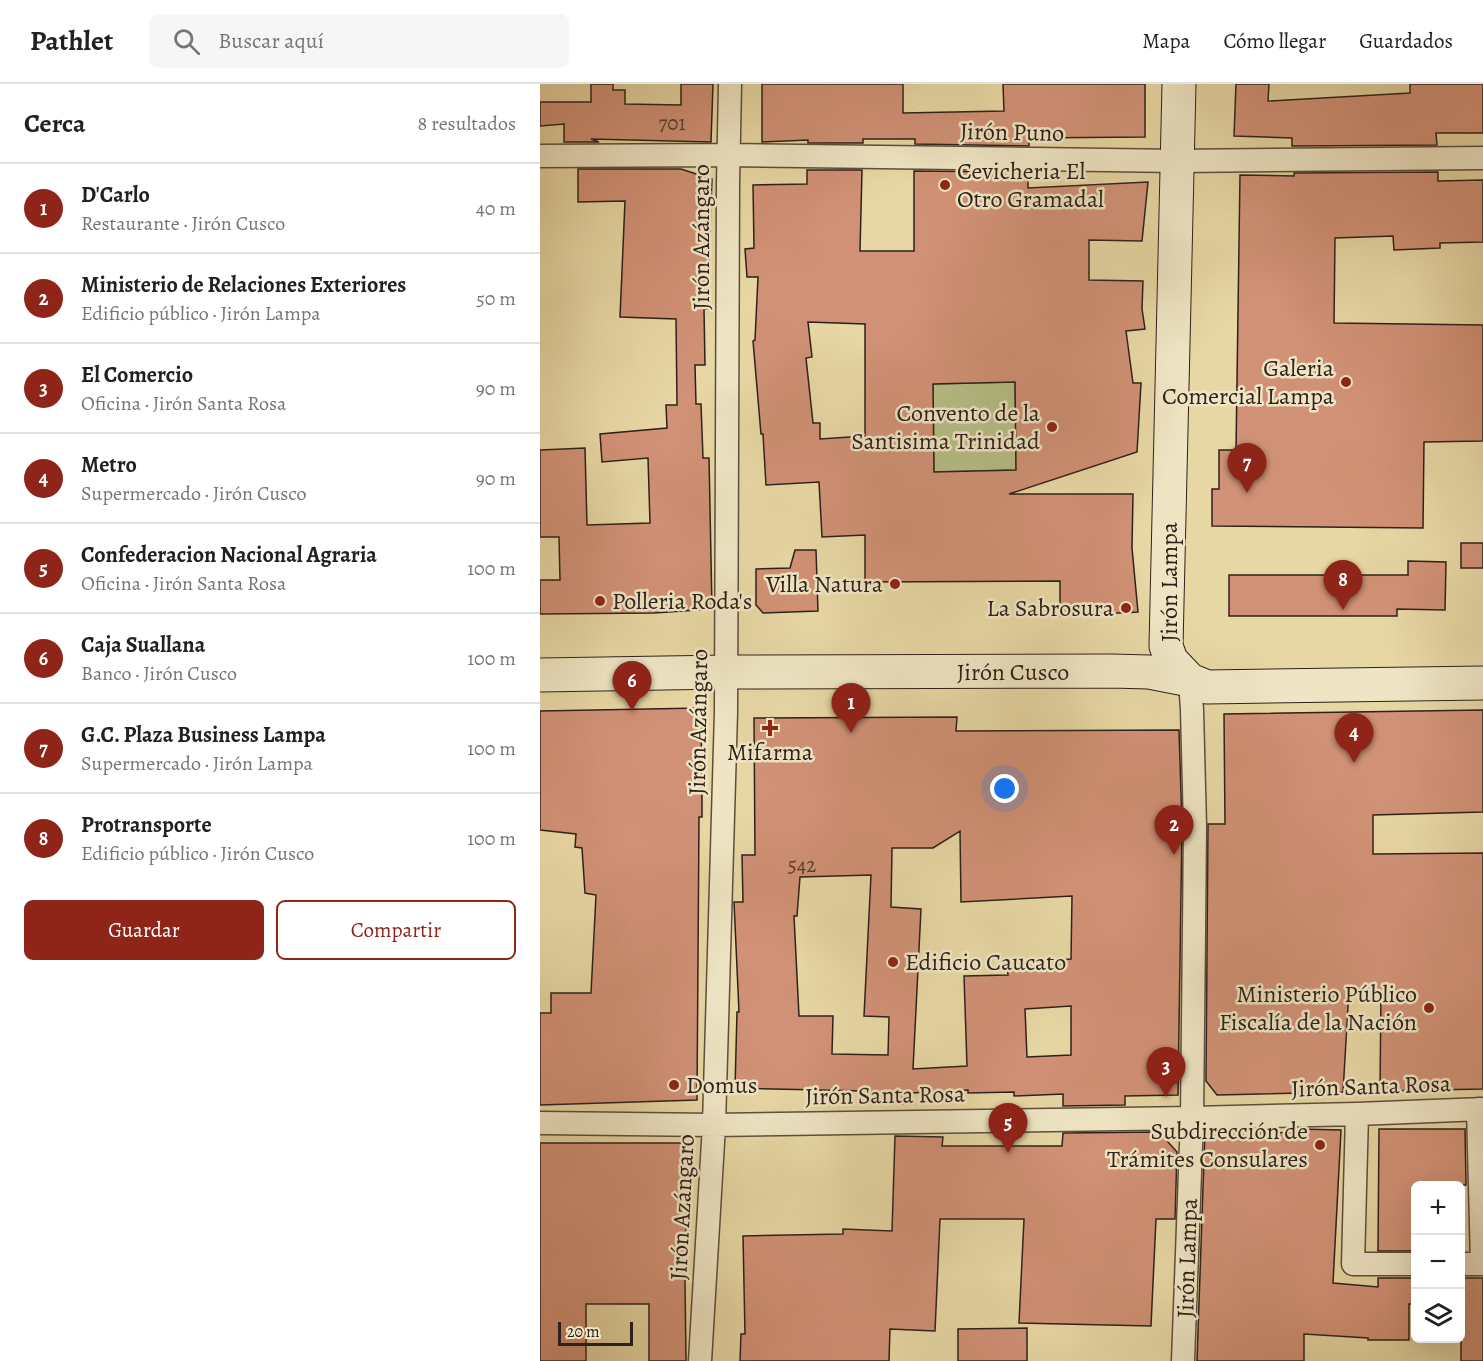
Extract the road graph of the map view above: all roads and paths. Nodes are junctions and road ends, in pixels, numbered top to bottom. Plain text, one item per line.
1 (730, 84) edge
2 (1179, 84) edge
3 (729, 155) junction
4 (540, 156) edge
5 (1483, 158) edge
6 (1178, 161) junction
7 (726, 672) junction
8 (540, 675) edge
9 (1190, 680) junction
10 (1483, 683) edge
11 (1481, 1109) edge
12 (1357, 1114) junction
13 (1192, 1118) junction
14 (540, 1123) edge
15 (714, 1125) junction
16 (1411, 1264) edge
17 (1475, 1264) edge
18 (700, 1361) edge
19 (1183, 1361) edge

1 - 3 street, Jirón Azángaro
2 - 6 street, Jirón Lampa
3 - 4 street, Jirón Puno
3 - 6 street, Jirón Puno
3 - 7 street, Jirón Azángaro
5 - 6 street, Jirón Puno
6 - 9 street, Jirón Lampa
7 - 8 street, Jirón Cusco
7 - 9 street, Jirón Cusco
7 - 15 street, Jirón Azángaro
9 - 10 street, Jirón Cusco
9 - 13 street, Jirón Lampa
11 - 12 street, Jirón Santa Rosa
11 - 17 street
12 - 13 street, Jirón Santa Rosa
12 - 16 street
13 - 15 street, Jirón Santa Rosa
13 - 19 street, Jirón Lampa
14 - 15 street, Jirón Santa Rosa
15 - 18 street, Jirón Azángaro

